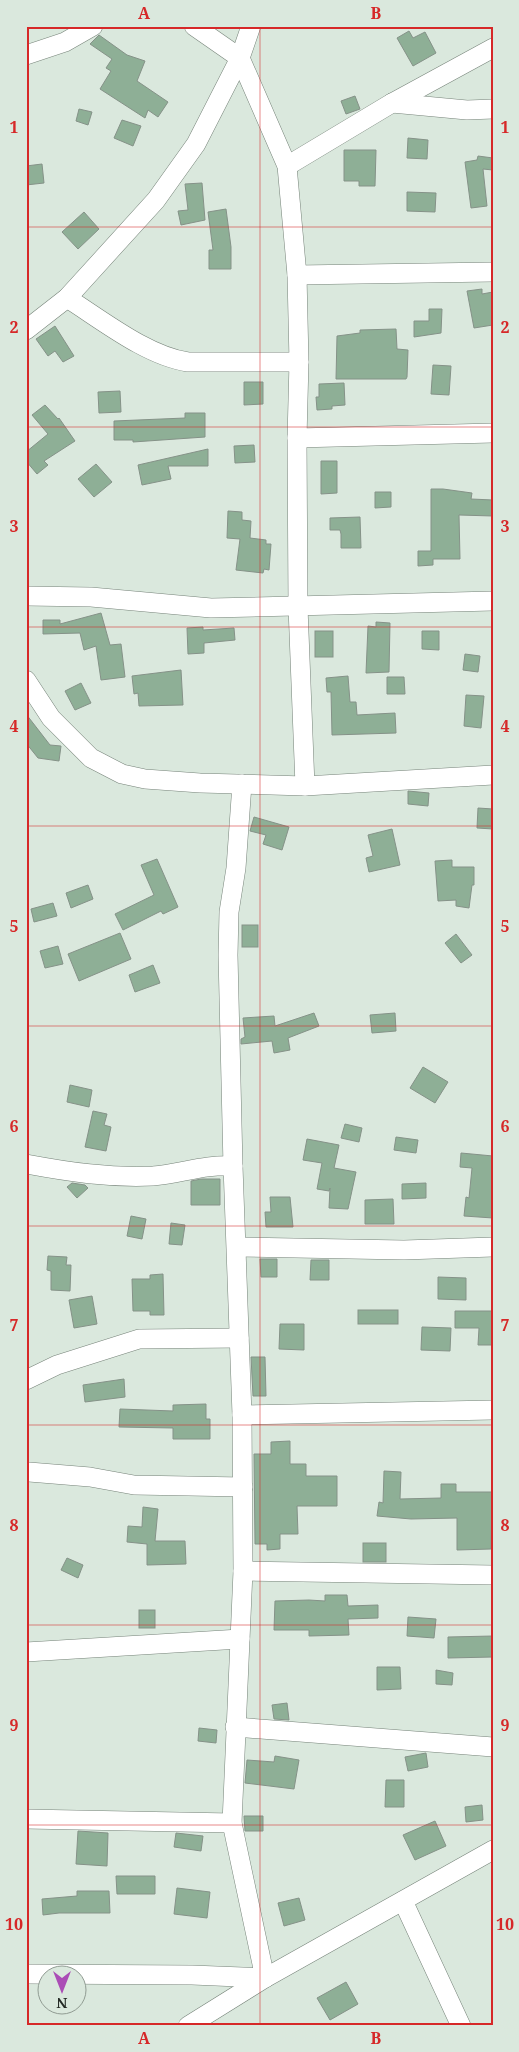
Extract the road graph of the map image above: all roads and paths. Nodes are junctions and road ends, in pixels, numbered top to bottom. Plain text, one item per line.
1 (93, 26) edge
2 (194, 26) edge
3 (252, 26) edge
4 (493, 48) edge
5 (26, 55) edge
6 (240, 58) junction
7 (392, 103) junction
8 (493, 109) edge
9 (287, 166) junction
10 (493, 272) edge
11 (297, 275) junction
12 (67, 298) junction
13 (26, 330) edge
14 (300, 362) junction
15 (493, 432) edge
16 (297, 438) junction
17 (26, 596) edge
18 (493, 601) edge
19 (298, 607) junction
20 (29, 688) edge
21 (493, 775) edge
22 (242, 784) junction
23 (304, 786) junction
24 (26, 1164) edge
25 (233, 1166) junction
26 (237, 1246) junction
27 (493, 1247) edge
28 (239, 1338) junction
29 (26, 1380) edge
30 (493, 1410) edge
31 (242, 1414) junction
32 (29, 1472) dead end
33 (243, 1487) junction
34 (243, 1572) junction
35 (493, 1575) edge
36 (240, 1640) junction
37 (26, 1652) edge
38 (235, 1727) junction
39 (493, 1747) edge
40 (26, 1820) edge
41 (232, 1823) junction
42 (493, 1850) edge
43 (403, 1901) junction
44 (26, 1974) edge
45 (265, 1978) junction
46 (188, 2026) edge
47 (461, 2026) edge

1 - 5 street
2 - 6 street
3 - 6 street
4 - 7 street
6 - 9 street
6 - 12 street
7 - 8 street
7 - 9 street
9 - 11 street
10 - 11 street
11 - 14 street
12 - 13 street
12 - 14 street
14 - 16 street
15 - 16 street
16 - 19 street
17 - 19 street
18 - 19 street
19 - 23 street
20 - 22 street
21 - 23 street
22 - 23 street
22 - 25 street
24 - 25 street
25 - 26 street
26 - 27 street
26 - 28 street
28 - 29 street
28 - 31 street
30 - 31 street
31 - 33 street
32 - 33 street
33 - 34 street
34 - 35 street
34 - 36 street
36 - 37 street
36 - 38 street
38 - 39 street
38 - 41 street
40 - 41 street
41 - 45 street
42 - 43 street
43 - 45 street
43 - 47 street
44 - 45 street
45 - 46 street

